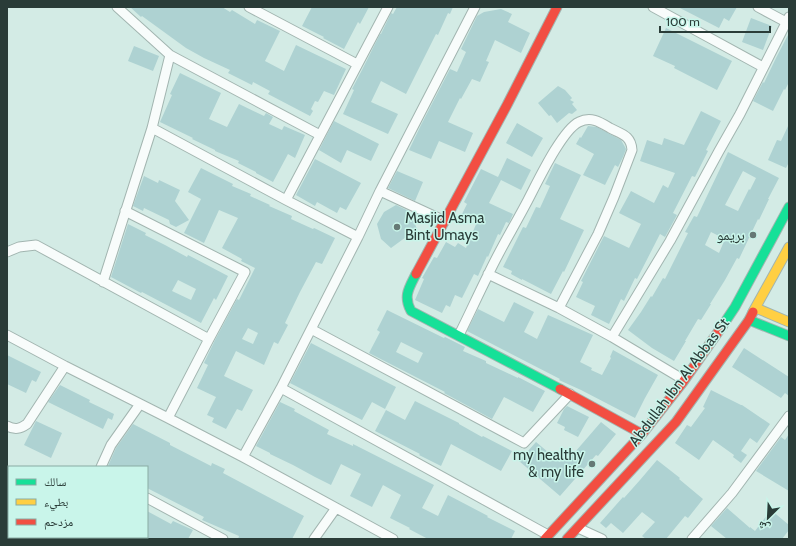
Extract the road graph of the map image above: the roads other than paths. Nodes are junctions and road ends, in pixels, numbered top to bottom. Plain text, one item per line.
1 (117, 7) edge
2 (249, 7) edge
3 (388, 7) edge
4 (475, 7) edge
5 (557, 7) edge
6 (653, 7) edge
7 (758, 7) edge
8 (787, 20) edge
9 (170, 55) junction
10 (357, 64) junction
11 (763, 67) junction
12 (152, 128) junction
13 (320, 135) junction
14 (380, 191) junction
15 (286, 200) junction
16 (789, 207) edge
17 (125, 212) junction
18 (445, 221) junction
19 (358, 237) junction
20 (789, 247) edge
21 (7, 252) edge
22 (488, 274) junction
23 (103, 282) junction
24 (559, 308) junction
25 (756, 308) junction
26 (749, 320) junction
27 (789, 322) edge
28 (311, 329) junction
29 (7, 335) edge
30 (459, 335) junction
31 (789, 336) edge
32 (612, 337) junction
33 (209, 339) junction
34 (65, 366) junction
35 (684, 380) junction
36 (281, 388) junction
37 (570, 394) junction
38 (140, 404) junction
39 (168, 418) junction
40 (787, 422) edge
41 (7, 426) edge
42 (642, 434) junction
43 (244, 457) junction
44 (101, 466) edge
45 (148, 499) edge
46 (336, 508) junction
47 (578, 528) junction
48 (546, 537) edge
49 (223, 539) edge
50 (314, 539) edge
51 (393, 539) edge
52 (567, 539) edge
53 (602, 539) edge
54 (692, 539) edge

1 - 9 street
2 - 10 street
3 - 10 street
4 - 14 street
5 - 18 main road
6 - 11 street
7 - 8 street
8 - 11 street
9 - 12 street
9 - 13 street
10 - 13 street
11 - 32 street
12 - 15 street
12 - 17 street
13 - 15 street
14 - 18 street
14 - 19 street
15 - 19 street
16 - 35 main road, Abdullah Ibn Al Abbas St
17 - 23 street
17 - 33 street
18 - 30 main road
19 - 28 street
20 - 25 main road, Abdullah Ibn Al Abbas St
21 - 23 street
22 - 24 street
22 - 24 street
22 - 30 street
23 - 33 street
24 - 32 street
25 - 26 main road, Abdullah Ibn Al Abbas St
25 - 27 main road
26 - 31 main road
26 - 47 main road, Abdullah Ibn Al Abbas St
28 - 36 street
28 - 37 street
29 - 34 street
30 - 37 main road
32 - 35 street
33 - 39 street
34 - 38 street
34 - 41 street
35 - 42 main road, Abdullah Ibn Al Abbas St
36 - 43 street
36 - 48 street
37 - 42 main road
38 - 39 street
38 - 44 street
39 - 43 street
40 - 54 street
42 - 48 main road, Abdullah Ibn Al Abbas St
43 - 46 street
45 - 49 street
46 - 50 street
46 - 51 street
47 - 52 main road, Abdullah Ibn Al Abbas St
47 - 53 street

